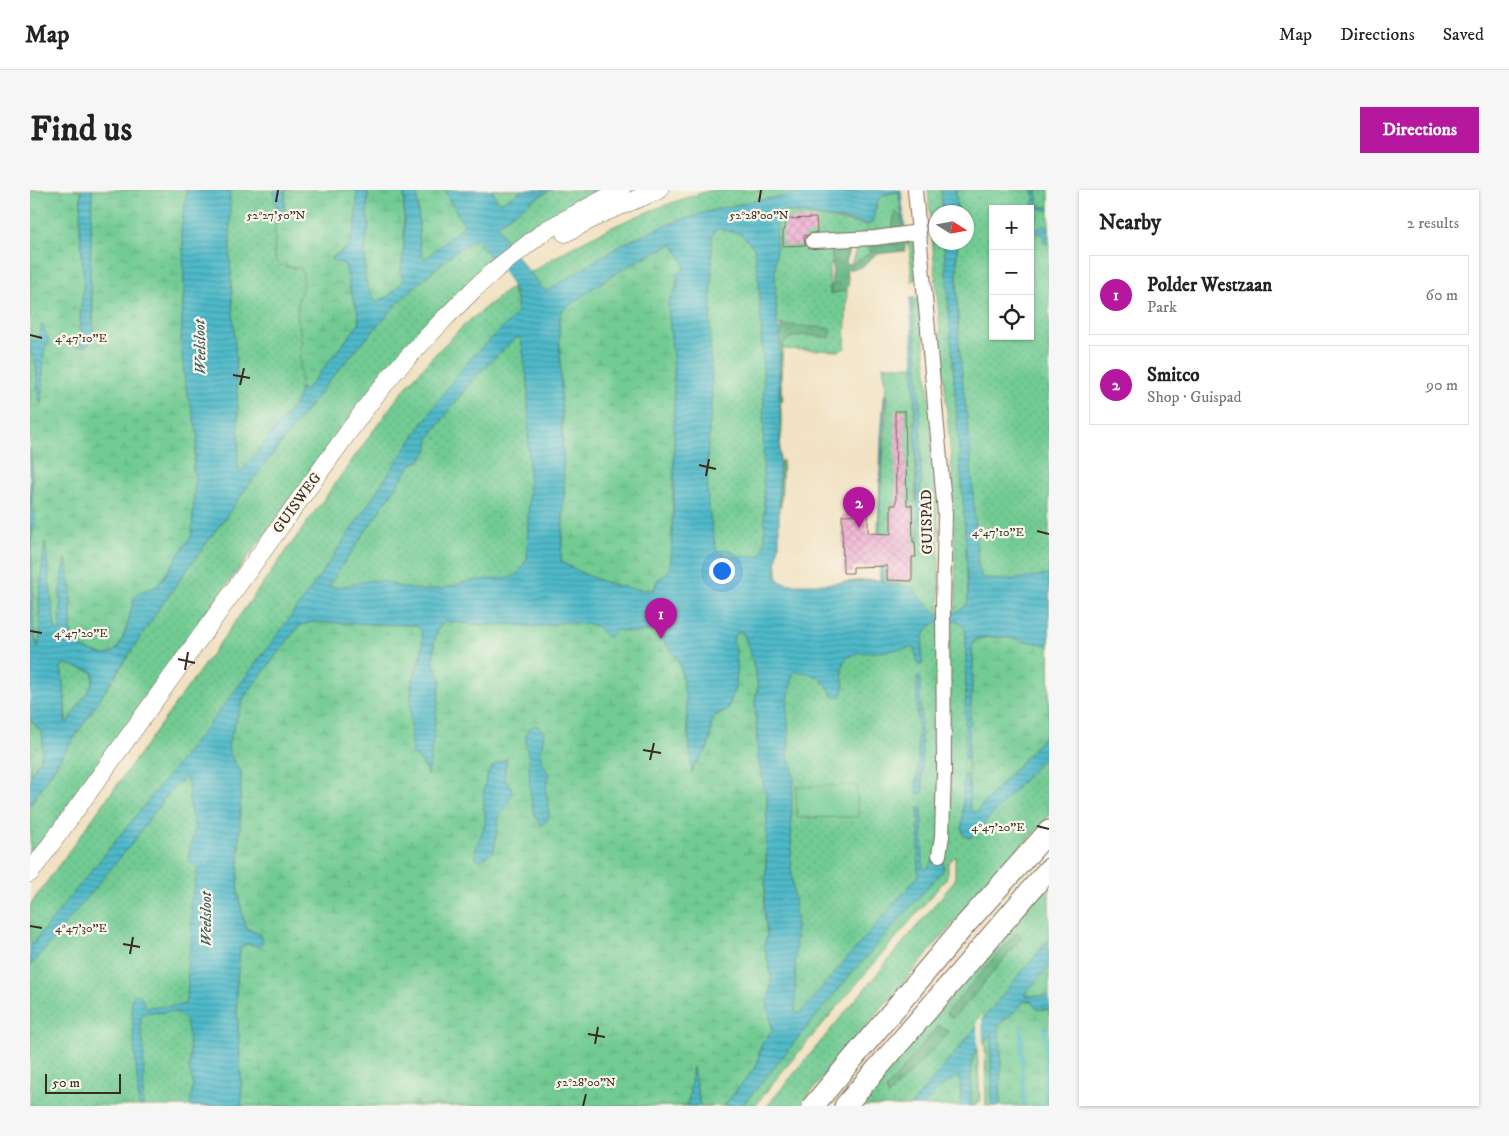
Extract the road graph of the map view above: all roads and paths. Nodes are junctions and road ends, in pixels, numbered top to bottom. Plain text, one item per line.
1 (620, 190) edge
2 (659, 190) edge
3 (915, 190) edge
4 (919, 232) junction
5 (813, 241) dead end
6 (519, 256) junction
7 (1049, 831) edge
8 (939, 855) dead end
9 (1049, 869) edge
10 (30, 873) edge
11 (813, 1106) edge
12 (845, 1106) edge

1 - 6 main road, GUISWEG
2 - 6 main road, GUISWEG
3 - 4 street, GUISPAD
4 - 5 street
4 - 8 street, GUISPAD
6 - 10 main road, GUISWEG
7 - 11 highway
9 - 12 highway

